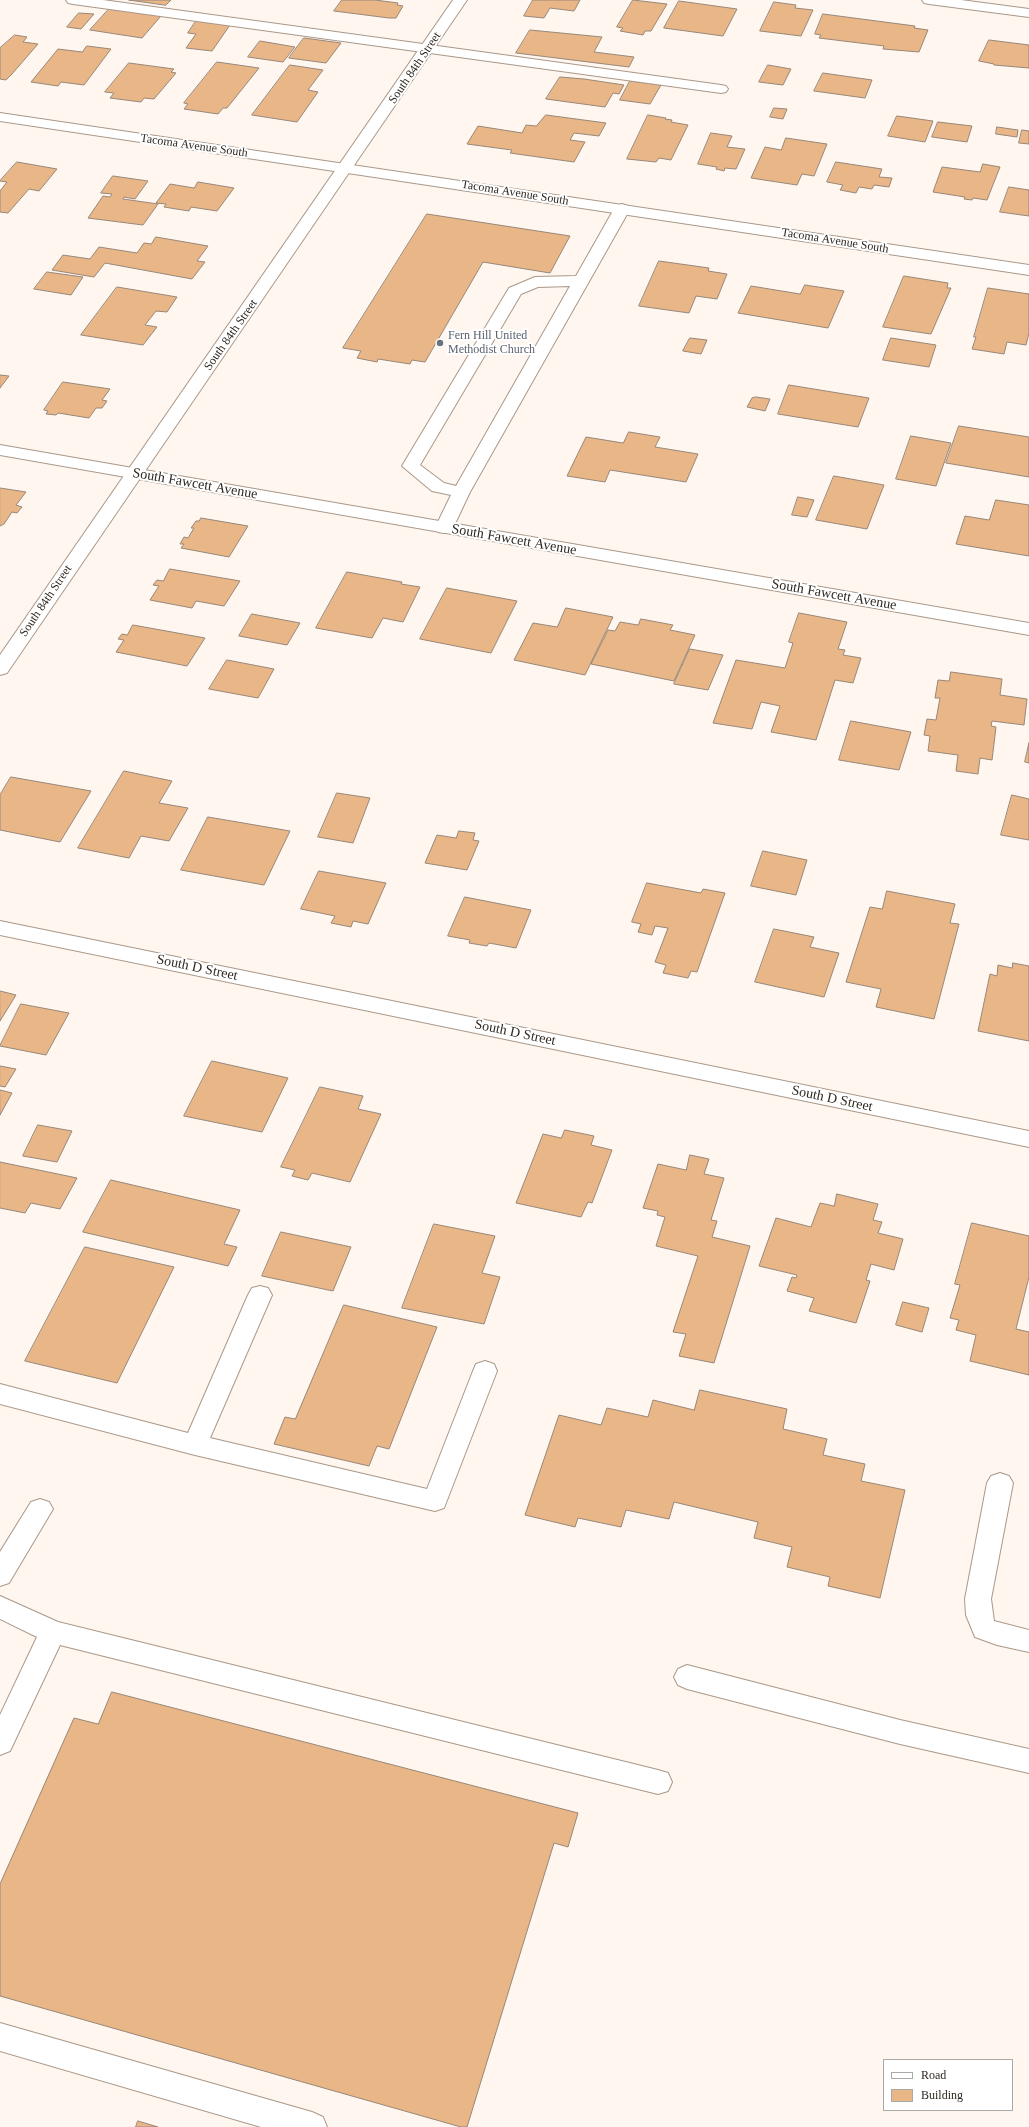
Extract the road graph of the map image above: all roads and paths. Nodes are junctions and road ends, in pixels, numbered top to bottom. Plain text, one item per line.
1 (73, 0) edge
2 (460, 0) edge
3 (929, 0) edge
4 (1029, 13) edge
5 (427, 50) junction
6 (721, 88) dead end
7 (0, 117) edge
8 (348, 168) junction
9 (622, 209) junction
10 (1029, 270) edge
11 (580, 281) junction
12 (0, 450) edge
13 (133, 474) junction
14 (461, 492) junction
15 (444, 528) junction
16 (1029, 628) edge
17 (0, 669) edge
18 (0, 928) edge
19 (1029, 1140) edge
20 (260, 1295) dead end
21 (485, 1371) dead end
22 (0, 1394) edge
23 (195, 1445) junction
24 (1000, 1483) dead end
25 (40, 1509) dead end
26 (0, 1575) edge
27 (0, 1607) edge
28 (53, 1632) junction
29 (1029, 1641) edge
30 (686, 1677) dead end
31 (0, 1743) edge
32 (1029, 1760) edge
33 (658, 1782) dead end
34 (0, 2037) edge
35 (312, 2127) edge

1 - 5 street
2 - 5 street, South 84th Street
3 - 4 street
5 - 6 street
5 - 8 street, South 84th Street
7 - 8 street, Tacoma Avenue South
8 - 9 street, Tacoma Avenue South
8 - 13 street, South 84th Street
9 - 10 street, Tacoma Avenue South
9 - 11 street
11 - 14 street
11 - 14 street
12 - 13 street, South Fawcett Avenue
13 - 15 street, South Fawcett Avenue
13 - 17 street, South 84th Street
14 - 15 street
15 - 16 street, South Fawcett Avenue
18 - 19 street, South D Street
20 - 23 street
21 - 23 street
22 - 23 street
24 - 29 street
25 - 26 street
27 - 28 street
28 - 31 street
28 - 33 street
30 - 32 street
34 - 35 street

